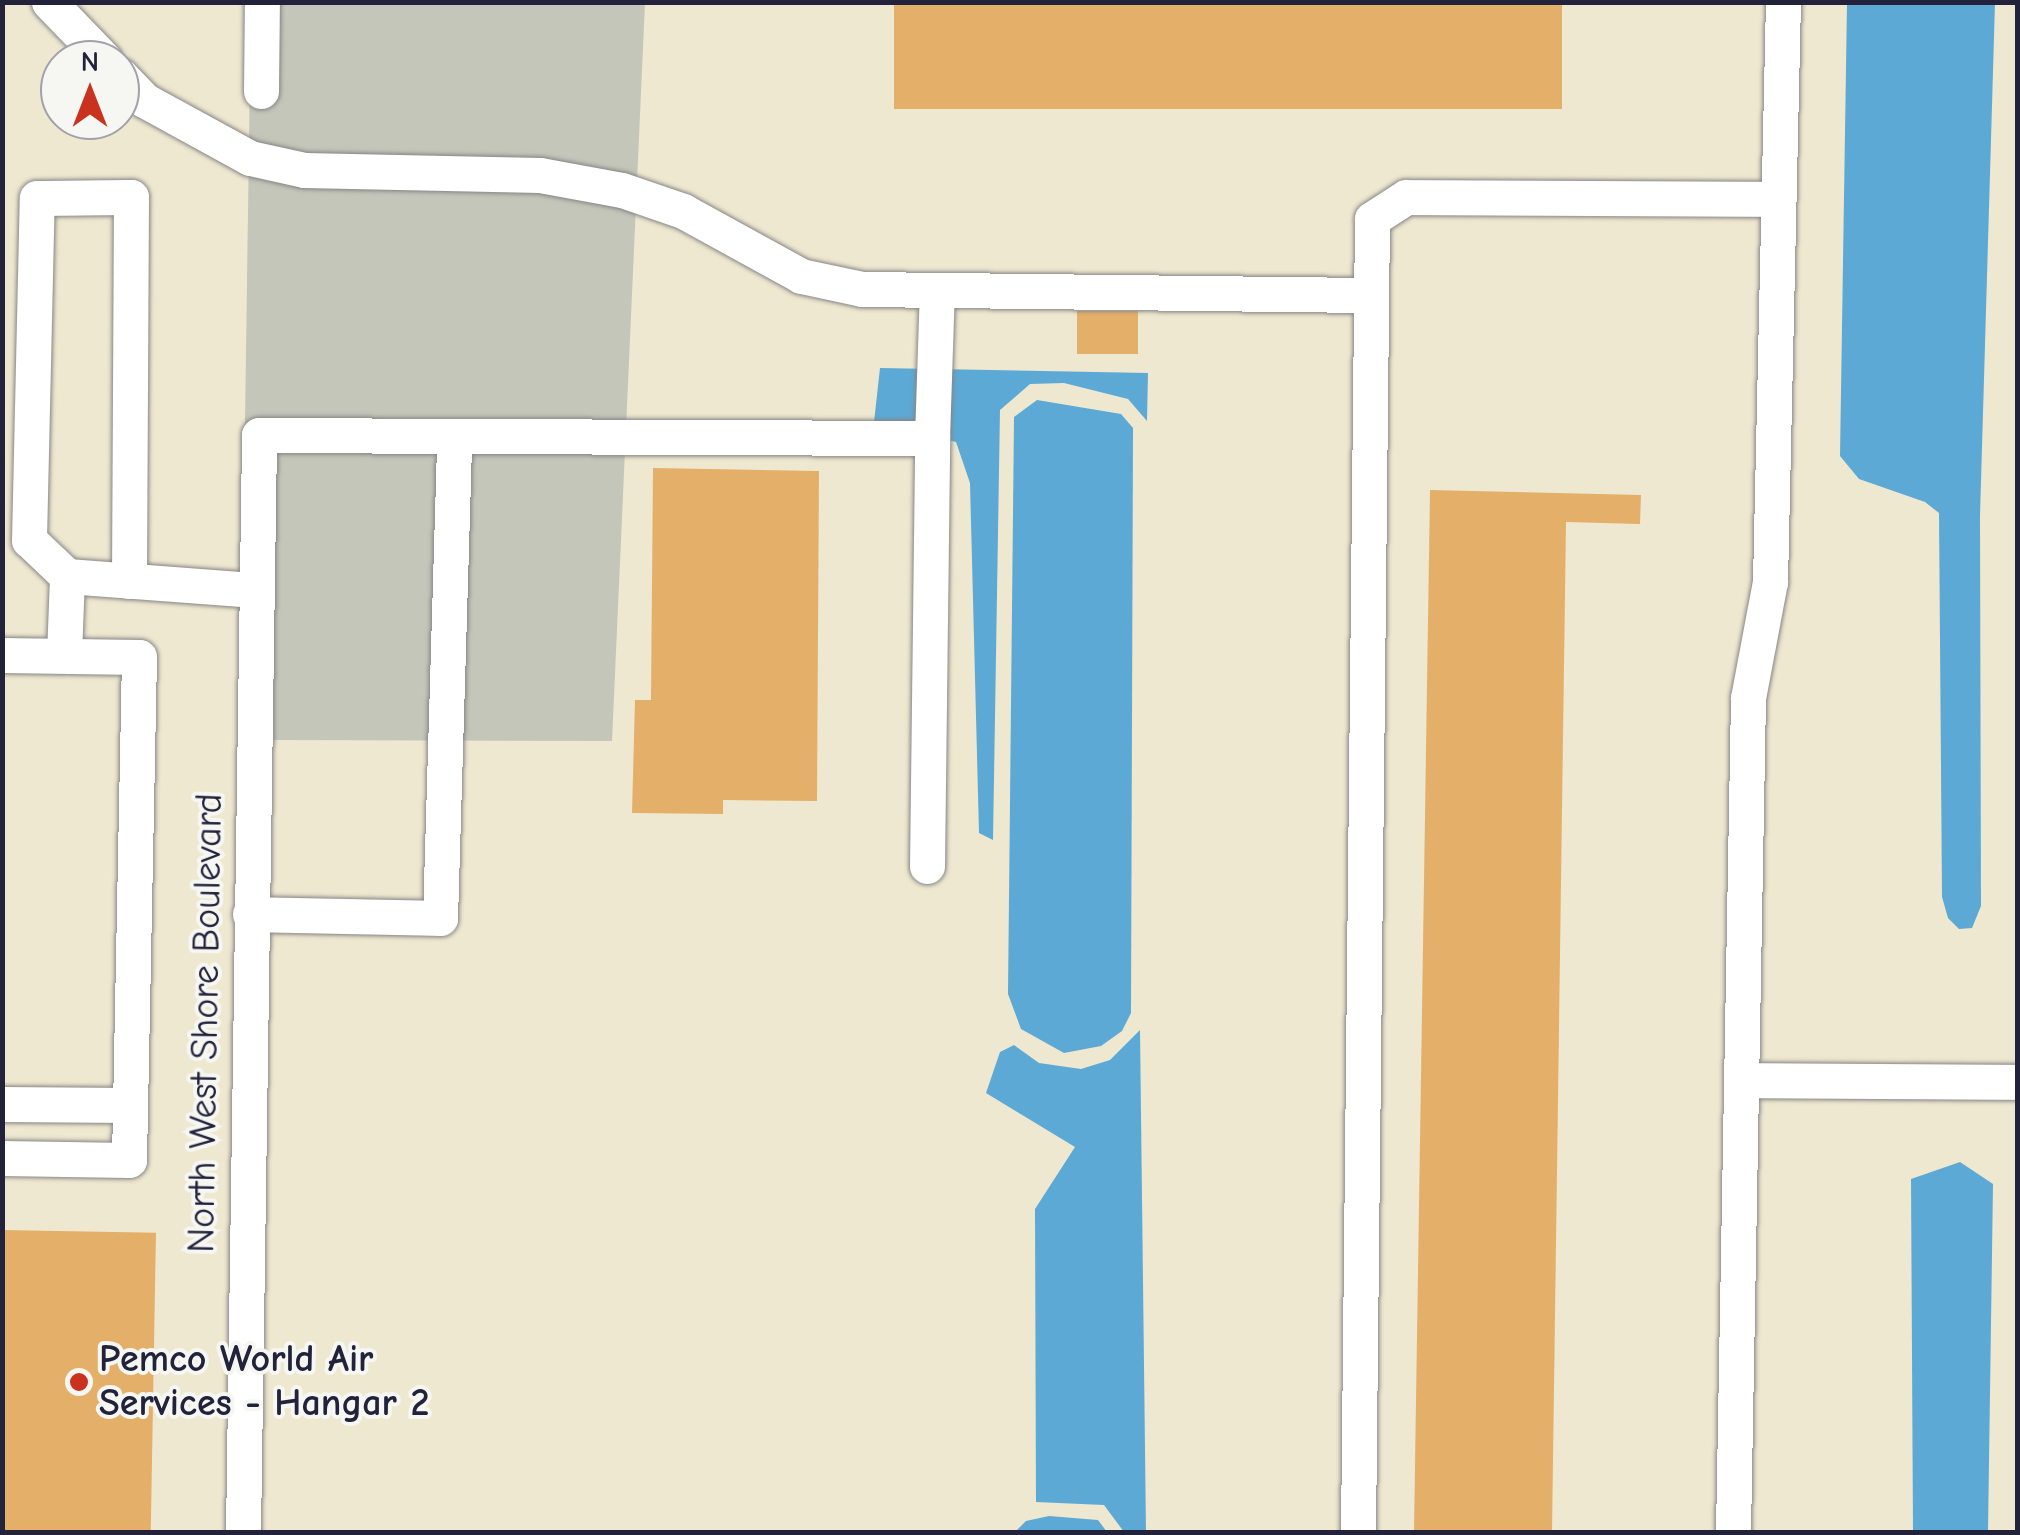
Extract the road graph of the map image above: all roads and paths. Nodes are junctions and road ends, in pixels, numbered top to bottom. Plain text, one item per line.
1 (49, 2) edge
2 (262, 2) edge
3 (1782, 2) edge
4 (86, 40) edge
5 (261, 91) dead end
6 (140, 96) edge
7 (1778, 199) junction
8 (937, 290) junction
9 (1369, 295) junction
10 (454, 436) junction
11 (932, 438) junction
12 (67, 576) junction
13 (130, 581) junction
14 (255, 590) junction
15 (2, 654) edge
16 (64, 655) junction
17 (926, 866) dead end
18 (250, 914) junction
19 (1741, 1080) junction
20 (2018, 1082) edge
21 (52, 1103) junction
22 (2, 1104) edge
23 (130, 1105) junction
24 (2, 1158) edge
25 (52, 1159) junction
26 (243, 1532) edge
27 (1358, 1532) edge
28 (1732, 1532) edge

1 - 4 street
2 - 5 street
3 - 7 street
6 - 8 street
7 - 9 street
7 - 19 street
8 - 9 street
8 - 11 street
9 - 27 street
10 - 11 street
10 - 14 street, North West Shore Boulevard
10 - 18 street
11 - 17 street
12 - 13 street
12 - 13 street
12 - 16 street
13 - 14 street
14 - 18 street, North West Shore Boulevard
15 - 16 street
16 - 23 street
18 - 26 street, North West Shore Boulevard
19 - 20 street
19 - 28 street
21 - 22 street
21 - 23 street
21 - 25 street
23 - 25 street
24 - 25 street

